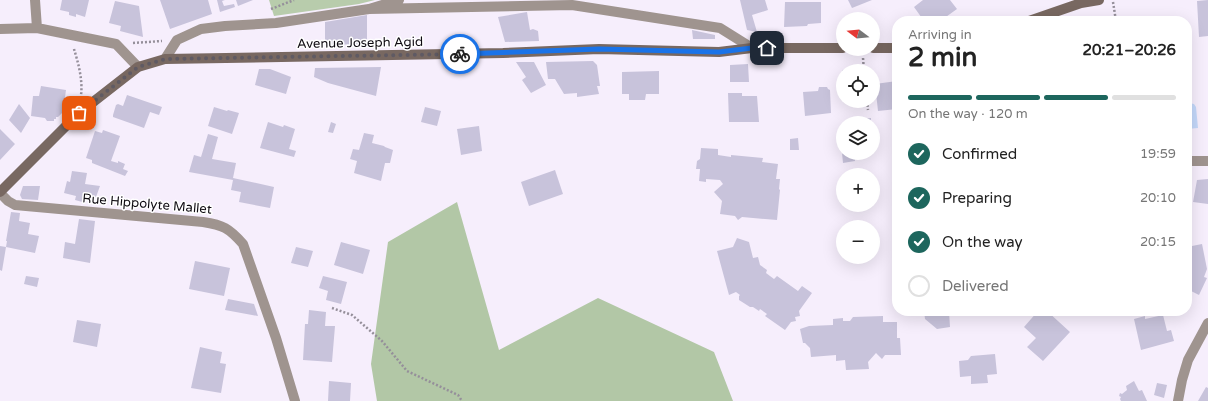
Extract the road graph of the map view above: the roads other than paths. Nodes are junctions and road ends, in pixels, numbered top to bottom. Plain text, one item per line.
1 (34, 0) edge
2 (399, 0) edge
3 (1099, 0) edge
4 (369, 9) junction
5 (1043, 16) edge
6 (37, 28) junction
7 (0, 29) edge
8 (752, 48) junction
9 (836, 48) edge
10 (880, 48) edge
11 (892, 48) edge
12 (166, 59) junction
13 (138, 67) junction
14 (1192, 161) edge
15 (1208, 161) edge
16 (0, 192) edge
17 (1208, 323) edge
18 (295, 401) edge
19 (1178, 401) edge

1 - 6 street
2 - 4 street
3 - 5 main road
4 - 8 street
4 - 12 street
6 - 7 street
6 - 13 street
8 - 9 main road, Avenue Joseph Agid
8 - 12 main road, Avenue Joseph Agid
10 - 11 main road
12 - 13 main road, Avenue Joseph Agid
13 - 16 main road
14 - 15 street
16 - 18 street, Rue Hippolyte Mallet
17 - 19 street

